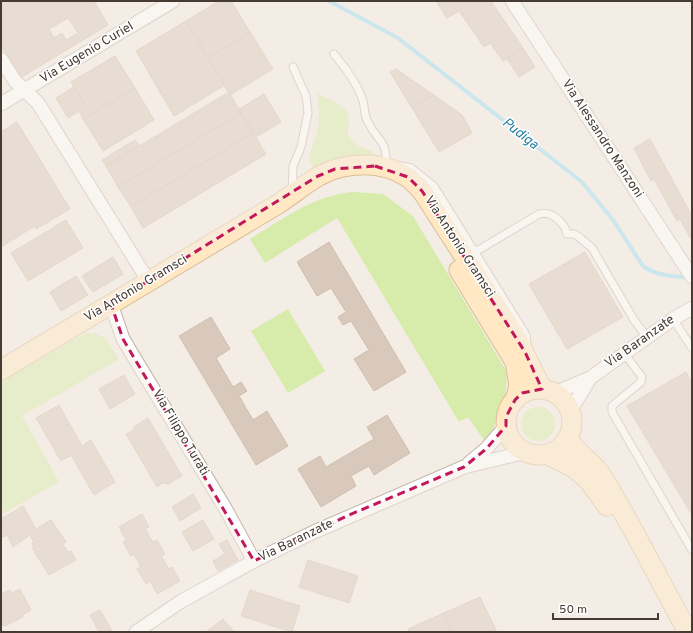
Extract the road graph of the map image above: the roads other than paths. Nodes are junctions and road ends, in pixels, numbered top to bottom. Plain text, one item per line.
1 (173, 1) edge
2 (512, 1) edge
3 (334, 54) dead end
4 (1, 59) edge
5 (293, 67) dead end
6 (24, 90) junction
7 (1, 104) edge
8 (386, 168) junction
9 (292, 195) junction
10 (475, 252) junction
11 (692, 277) edge
12 (148, 282) junction
13 (111, 304) junction
14 (692, 308) edge
15 (673, 319) junction
16 (647, 337) junction
17 (692, 348) edge
18 (525, 352) junction
19 (624, 353) junction
20 (1, 370) edge
21 (590, 378) junction
22 (548, 391) junction
23 (515, 400) junction
24 (570, 411) junction
25 (506, 426) junction
26 (568, 438) junction
27 (526, 452) junction
28 (546, 454) junction
29 (464, 467) junction
30 (692, 550) edge
31 (254, 561) junction
32 (679, 616) junction
33 (136, 632) edge
34 (688, 632) edge

1 - 6 street, Via Eugenio Curiel
2 - 11 street, Via Alessandro Manzoni
3 - 8 lane
4 - 6 street
5 - 9 lane
6 - 7 street, Via Eugenio Curiel
6 - 12 street
8 - 9 street, Via Antonio Gramsci
8 - 10 lane
8 - 18 street, Via Antonio Gramsci
9 - 12 street, Via Antonio Gramsci
9 - 23 street, Via Antonio Gramsci
10 - 16 lane
10 - 18 lane
12 - 13 street, Via Antonio Gramsci
13 - 20 street, Via Antonio Gramsci
13 - 31 street, Via Filippo Turati
14 - 15 street, Via Baranzate
15 - 16 street, Via Baranzate
15 - 17 lane
16 - 19 street, Via Baranzate
18 - 22 street, Via Antonio Gramsci
19 - 21 street, Via Baranzate
19 - 30 lane
21 - 22 street, Via Baranzate
21 - 24 street, Via Baranzate
22 - 23 street
22 - 24 street
23 - 25 street
24 - 26 street
25 - 27 street
25 - 29 street, Via Baranzate
26 - 28 street
26 - 32 street
27 - 28 street
27 - 29 street, Via Baranzate
28 - 32 street
29 - 31 street, Via Baranzate
31 - 33 street, Via Baranzate
32 - 34 street

